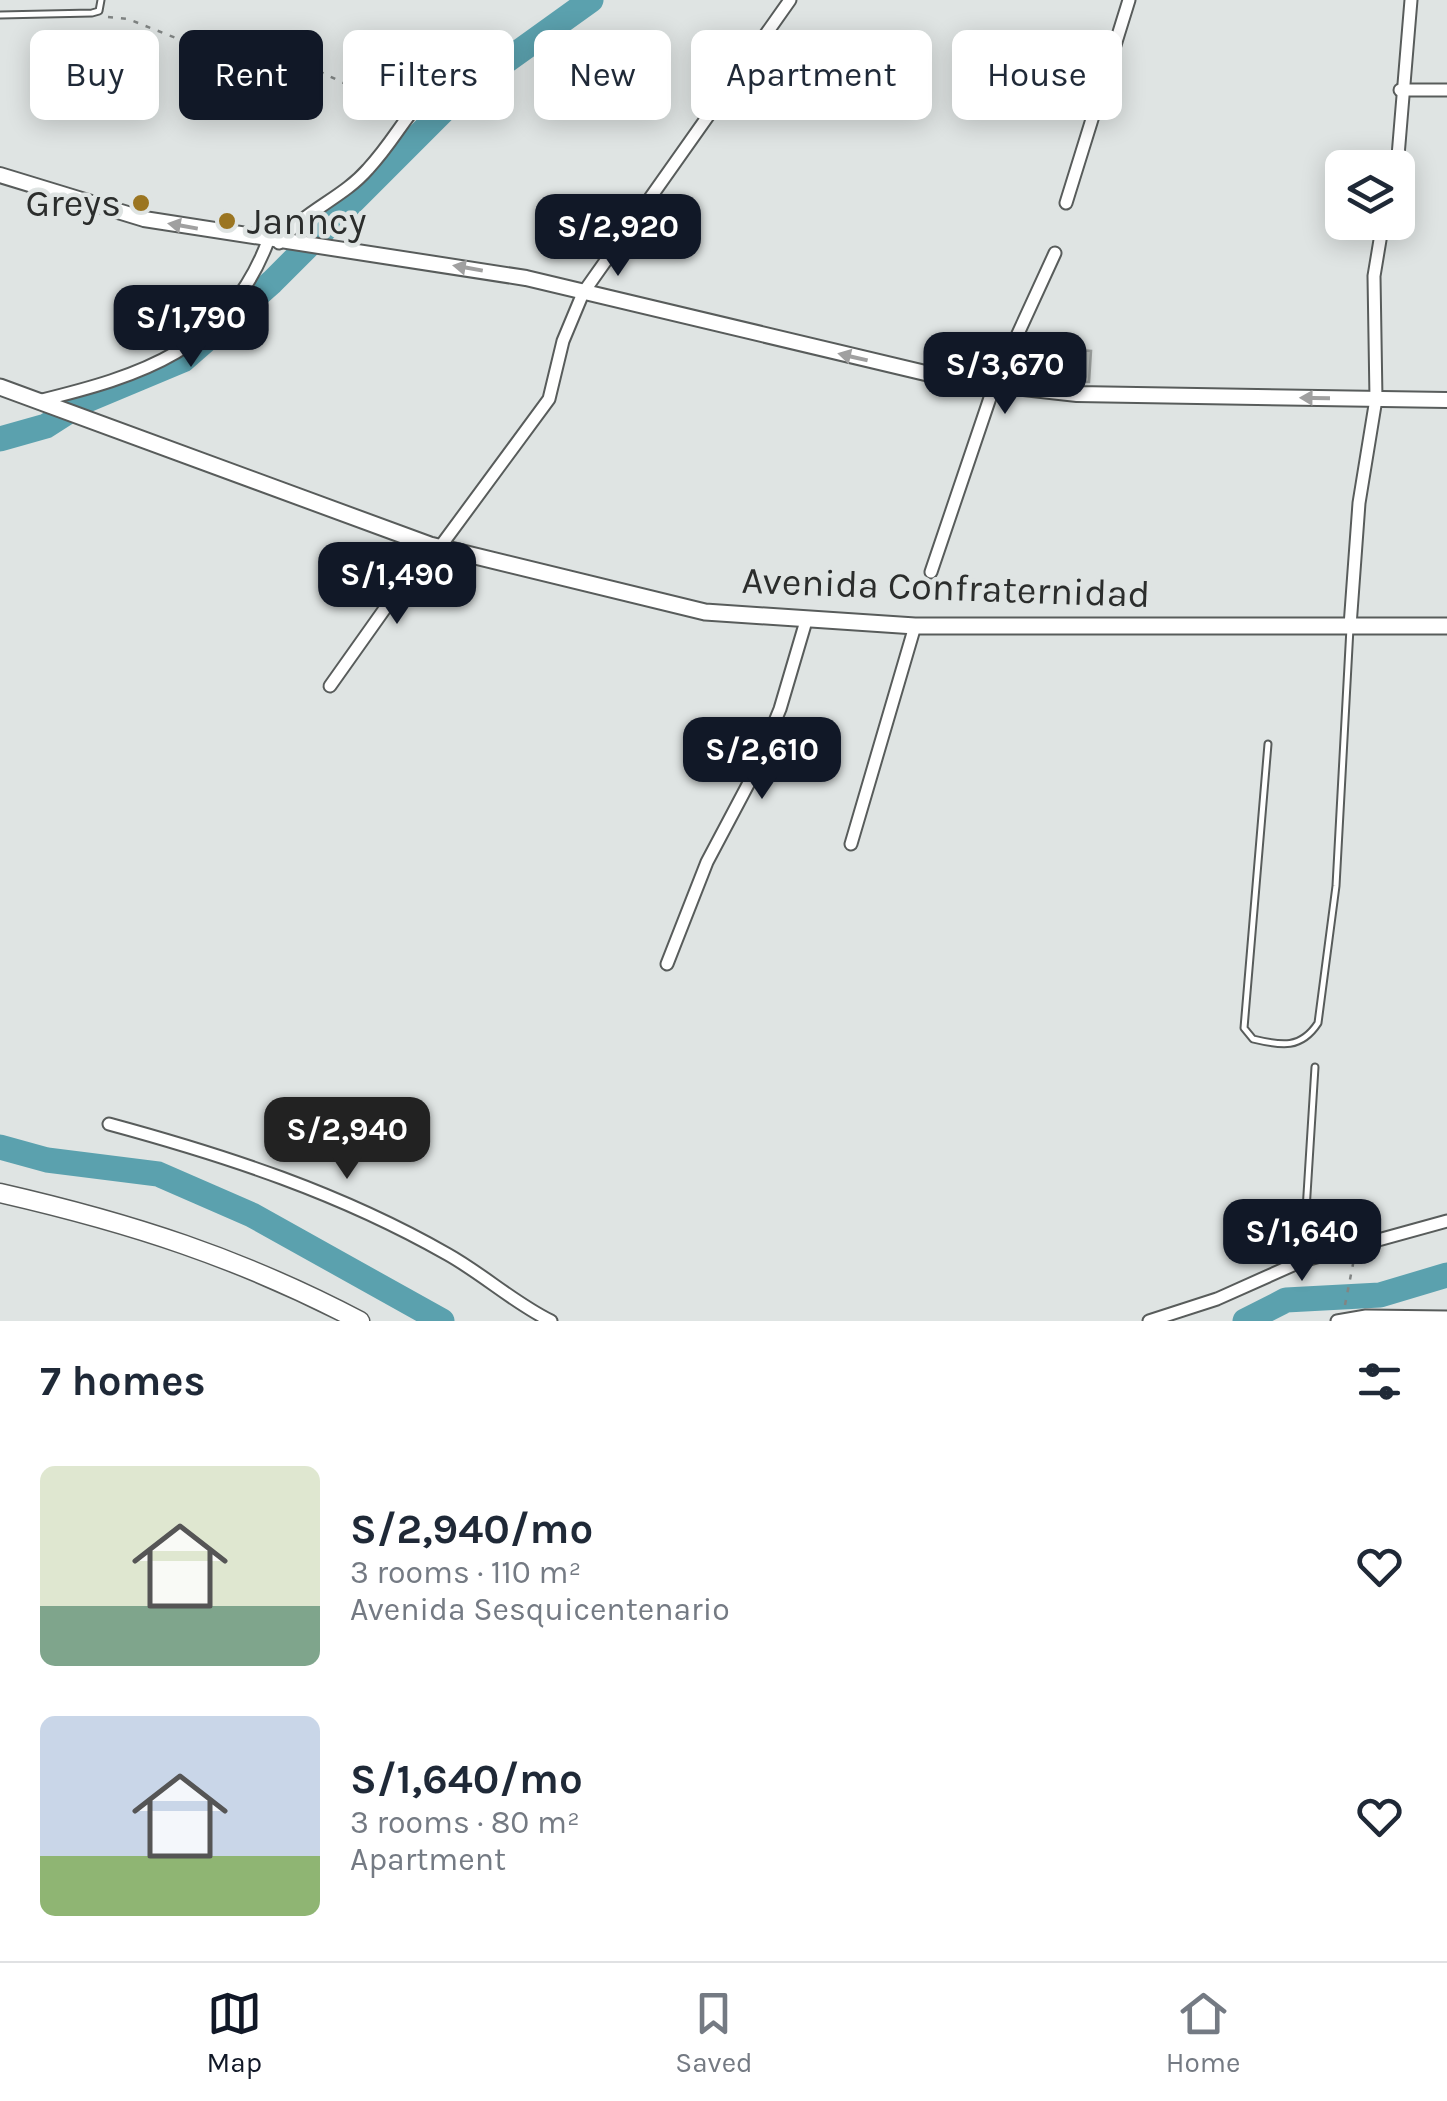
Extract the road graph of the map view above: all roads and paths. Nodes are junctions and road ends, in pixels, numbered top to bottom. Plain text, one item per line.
1 (101, 0) edge
2 (790, 0) edge
3 (1129, 0) edge
4 (1411, 0) edge
5 (99, 11) junction
6 (0, 15) edge
7 (343, 83) edge
8 (1400, 90) junction
9 (1447, 90) edge
10 (403, 120) edge
11 (1398, 150) edge
12 (0, 174) edge
13 (1066, 202) dead end
14 (1380, 240) edge
15 (274, 242) junction
16 (1055, 253) dead end
17 (583, 292) junction
18 (994, 386) junction
19 (0, 387) edge
20 (1376, 399) junction
21 (1447, 400) edge
22 (43, 403) junction
23 (435, 546) junction
24 (932, 572) dead end
25 (806, 620) junction
26 (915, 626) junction
27 (1350, 626) junction
28 (1447, 626) edge
29 (330, 686) dead end
30 (1268, 744) dead end
31 (852, 844) dead end
32 (667, 964) dead end
33 (1315, 1067) dead end
34 (109, 1124) dead end
35 (0, 1193) edge
36 (1447, 1221) edge
37 (1302, 1262) junction
38 (1351, 1274) dead end
39 (1340, 1316) edge
40 (1447, 1317) edge
41 (360, 1321) edge
42 (551, 1321) edge
43 (1149, 1321) edge

1 - 5 lane
2 - 17 street
3 - 13 street
4 - 8 street
5 - 6 lane
5 - 7 path
8 - 9 street
8 - 11 street
10 - 15 street
15 -> 12 street
14 - 20 street
17 -> 15 street
15 - 22 street
16 - 18 street
18 -> 17 street
17 - 23 street
20 -> 18 street
18 - 24 street
19 - 22 main road, Avenida Confraternidad
20 - 21 street
20 - 27 street
22 - 23 main road, Avenida Confraternidad
23 - 25 main road, Avenida Confraternidad
23 - 29 street
25 - 26 main road, Avenida Confraternidad
25 - 32 street
26 - 27 main road, Avenida Confraternidad
26 - 31 street
27 - 28 main road, Avenida Confraternidad
27 - 30 lane
33 - 37 lane
34 - 42 street
35 - 41 highway
36 - 37 street
37 - 43 street
38 - 39 path
39 - 40 street

